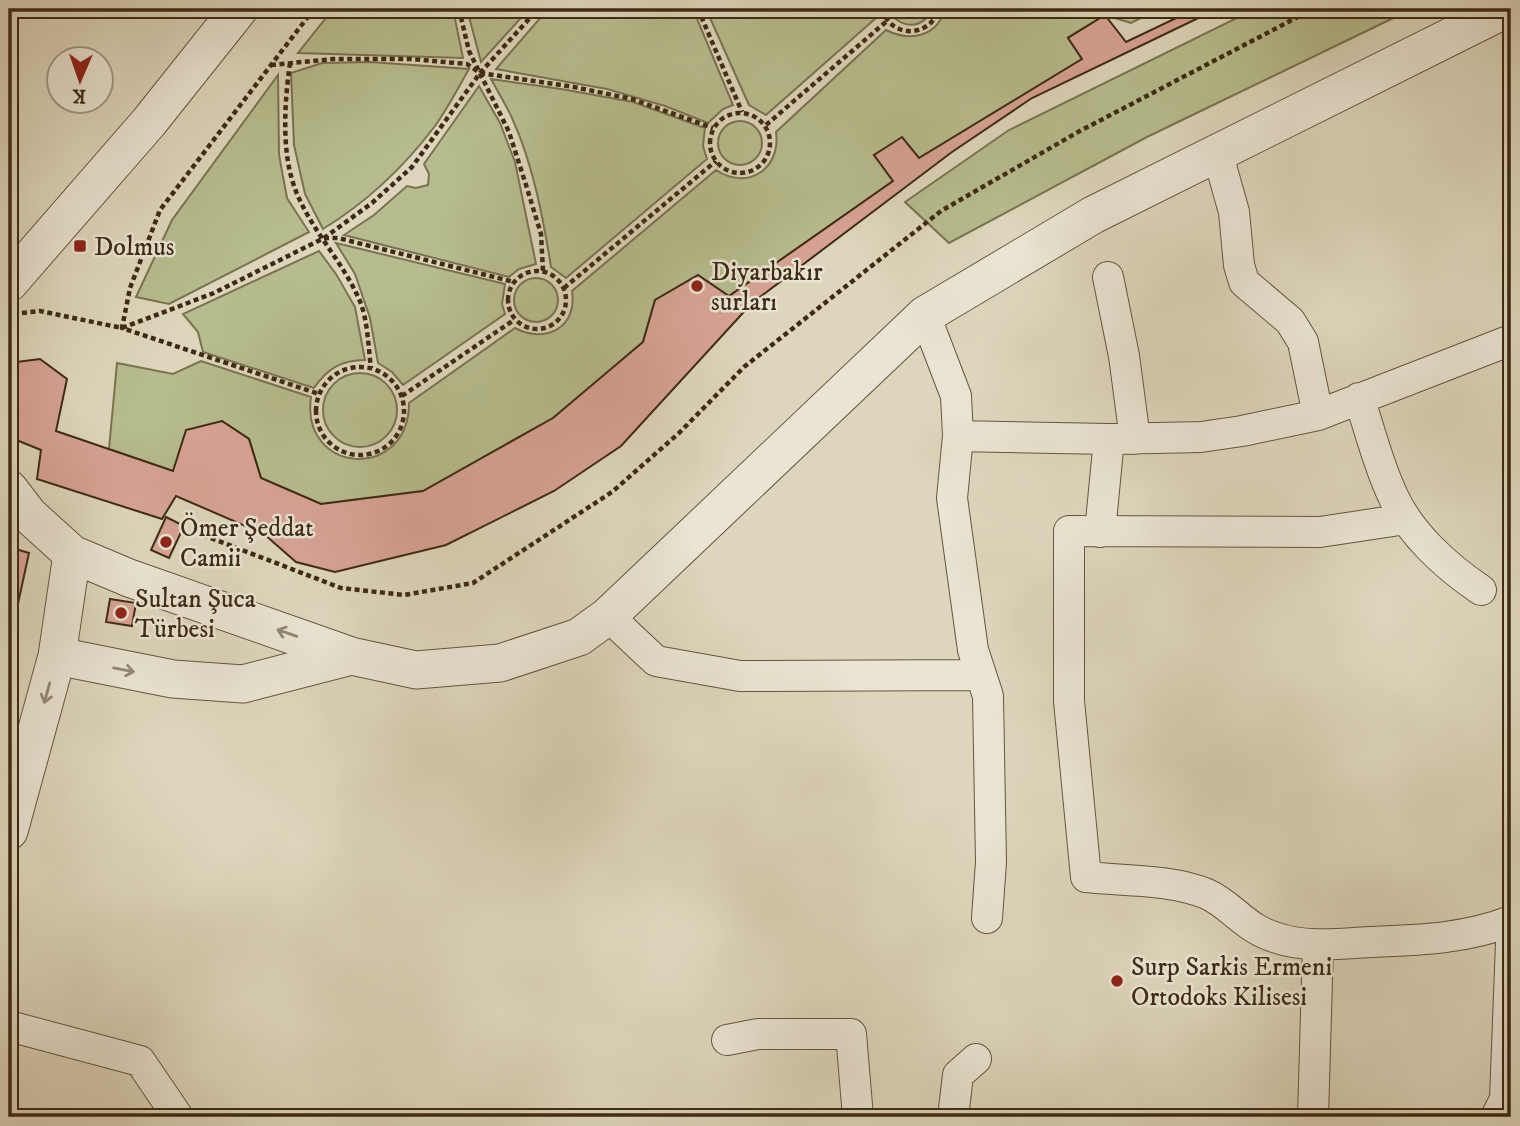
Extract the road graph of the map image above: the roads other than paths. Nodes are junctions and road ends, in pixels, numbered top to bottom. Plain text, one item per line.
1 (239, 9) edge
2 (1506, 9) edge
3 (1218, 155) junction
4 (1108, 277) dead end
5 (14, 298) edge
6 (925, 315) junction
7 (1511, 340) edge
8 (1359, 398) junction
9 (1318, 415) junction
10 (958, 436) junction
11 (1122, 439) junction
12 (9, 489) edge
13 (1406, 519) junction
14 (1100, 531) junction
15 (72, 554) junction
16 (1481, 590) dead end
17 (608, 616) junction
18 (57, 656) junction
19 (351, 656) junction
20 (981, 675) junction
21 (9, 831) edge
22 (987, 918) dead end
23 (1511, 922) edge
24 (1511, 943) edge
25 (1318, 945) junction
26 (9, 1026) edge
27 (727, 1040) dead end
28 (976, 1059) dead end
29 (178, 1117) edge
30 (858, 1117) edge
31 (953, 1117) edge
32 (1313, 1117) edge
33 (1496, 1117) edge

1 - 5 street
2 - 3 street
3 - 6 street
3 - 9 street
4 - 11 street
6 - 10 street
6 - 17 street
7 - 8 street
8 - 9 street
8 - 13 street
9 - 11 street
10 - 11 street
10 - 20 street
11 - 14 street
12 - 15 street
13 - 14 street
13 - 16 street
14 - 25 street
15 - 18 street
19 -> 15 street
17 - 19 street
17 - 20 street
18 -> 19 street
18 -> 21 street
20 - 22 street
23 - 25 street
24 - 33 street
25 - 32 street
26 - 29 street
27 - 30 street
28 - 31 street

